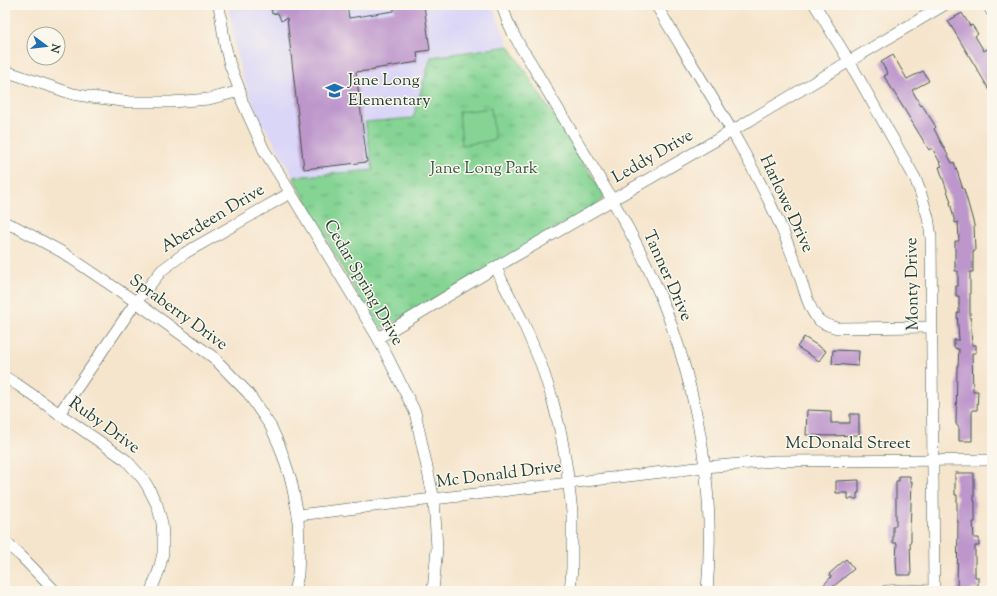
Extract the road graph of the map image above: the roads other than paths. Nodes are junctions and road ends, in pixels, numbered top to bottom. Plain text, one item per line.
1 (219, 5) edge
2 (502, 5) edge
3 (656, 5) edge
4 (815, 5) edge
5 (944, 5) edge
6 (988, 5) edge
7 (992, 12) edge
8 (849, 61) junction
9 (5, 71) edge
10 (240, 91) junction
11 (732, 131) junction
12 (290, 193) junction
13 (613, 200) junction
14 (5, 223) edge
15 (496, 267) junction
16 (136, 302) junction
17 (931, 328) junction
18 (378, 338) junction
19 (5, 377) edge
20 (59, 414) junction
21 (932, 460) junction
22 (992, 460) edge
23 (705, 468) junction
24 (569, 484) junction
25 (434, 500) junction
26 (298, 515) junction
27 (5, 542) edge
28 (55, 591) edge
29 (151, 591) edge
30 (294, 591) edge
31 (433, 591) edge
32 (570, 591) edge
33 (707, 591) edge
34 (886, 591) edge
35 (934, 591) edge

1 - 10 street, Cedar Spring Drive
2 - 13 street, Tanner Drive
3 - 11 street, Harlowe Drive
4 - 8 street, Monty Drive
5 - 8 street, Leddy Drive
6 - 7 street
8 - 11 street, Leddy Drive
8 - 17 street, Monty Drive
9 - 10 street
10 - 12 street, Cedar Spring Drive
11 - 13 street, Leddy Drive
11 - 17 street, Harlowe Drive
12 - 16 street, Aberdeen Drive
12 - 18 street, Cedar Spring Drive
13 - 15 street, Leddy Drive
13 - 23 street, Tanner Drive
14 - 16 street, Spraberry Drive
15 - 18 street, Leddy Drive
15 - 24 street
16 - 20 street, Aberdeen Drive
16 - 26 street, Spraberry Drive
17 - 21 street, Monty Drive
18 - 25 street, Cedar Spring Drive
19 - 20 street, Ruby Drive
20 - 29 street, Ruby Drive
21 - 22 street, McDonald Street
21 - 23 street, McDonald Street
21 - 35 street, Monty Drive
23 - 24 street, Mc Donald Drive
23 - 33 street, Tanner Drive
24 - 25 street, Mc Donald Drive
24 - 32 street
25 - 26 street, Mc Donald Drive
25 - 31 street, Cedar Spring Drive
26 - 30 street, Spraberry Drive
27 - 28 street
34 - 35 street

